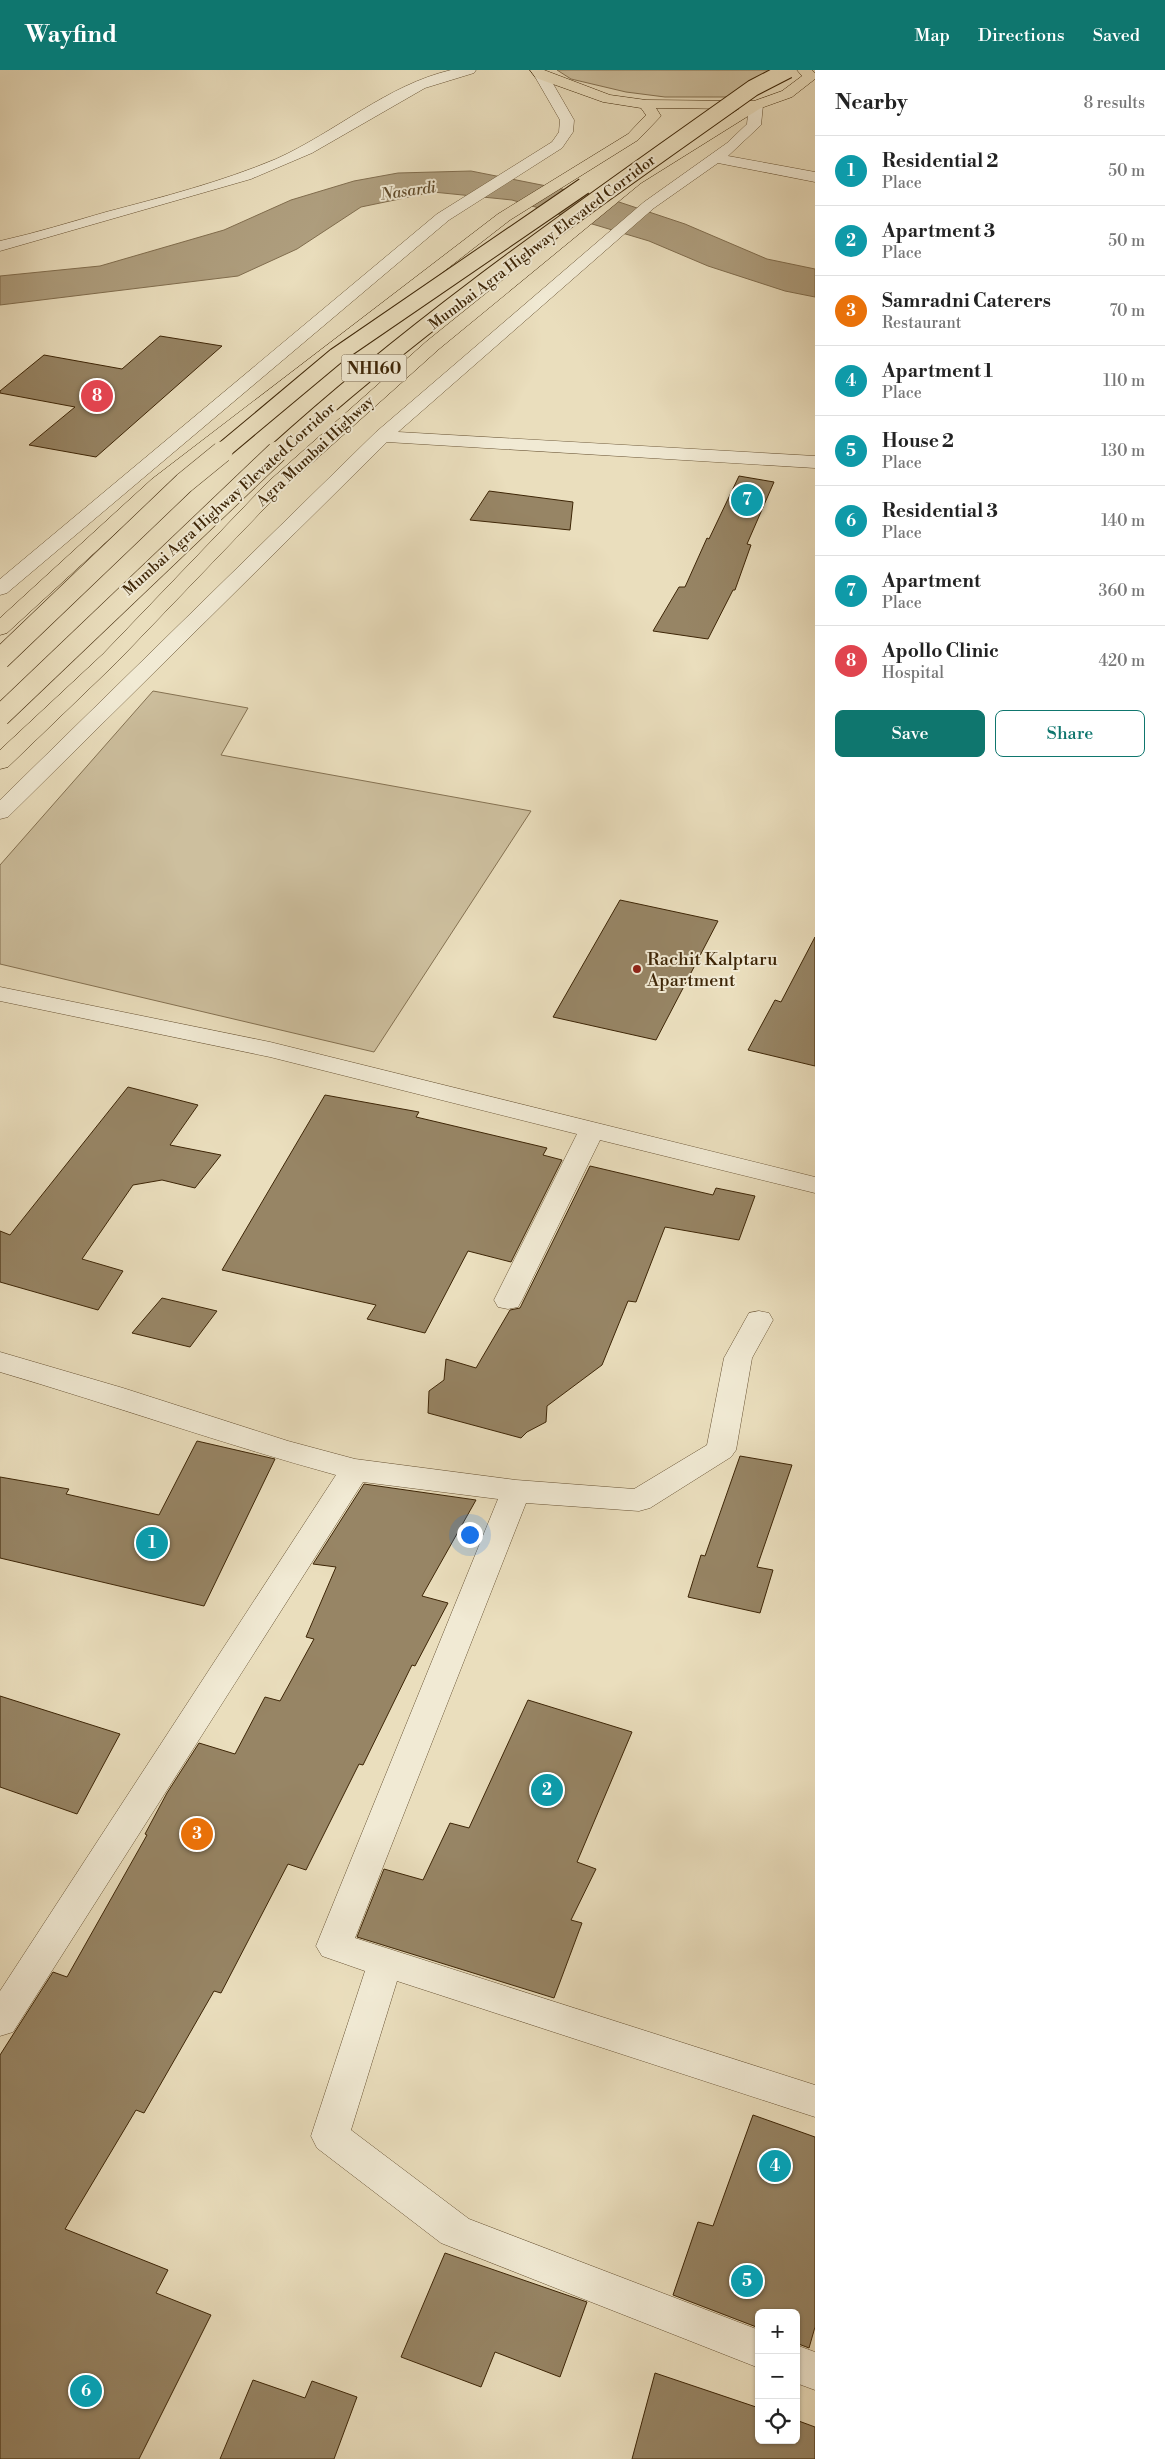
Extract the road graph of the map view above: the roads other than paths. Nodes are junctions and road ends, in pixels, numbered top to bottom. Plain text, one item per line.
1 (469, 70) edge
2 (758, 70) edge
3 (788, 70) edge
4 (539, 72) edge
5 (809, 77) edge
6 (646, 104) junction
7 (756, 105) junction
8 (716, 158) junction
9 (815, 177) edge
10 (0, 246) edge
11 (382, 436) junction
12 (815, 462) edge
13 (0, 588) edge
14 (0, 629) edge
15 (0, 659) edge
16 (0, 716) edge
17 (0, 723) edge
18 (34, 731) junction
19 (0, 762) edge
20 (0, 812) edge
21 (0, 994) edge
22 (592, 1130) junction
23 (815, 1185) edge
24 (508, 1300) dead end
25 (759, 1320) dead end
26 (0, 1362) edge
27 (355, 1470) junction
28 (516, 1491) junction
29 (385, 1962) junction
30 (0, 2021) edge
31 (815, 2101) edge
32 (755, 2347) edge
33 (800, 2365) edge
34 (815, 2371) edge

1 - 10 street
2 - 15 main road, Mumbai Agra Highway Elevated Corridor / NH160, bridge
3 - 16 main road, Mumbai Agra Highway Elevated Corridor / NH160, bridge
4 - 6 main road
4 - 13 street
5 - 7 main road
6 - 7 main road
6 - 14 main road
7 - 8 street
7 - 18 main road, Agra Mumbai Highway
8 - 9 street
8 - 11 street
11 - 12 street
11 - 20 street
17 - 18 main road
18 - 19 main road, Agra Mumbai Highway
21 - 22 street
22 - 23 street
22 - 24 street
25 - 28 street
26 - 27 street
27 - 28 street
27 - 30 street
28 - 29 street
29 - 31 street
29 - 32 street
33 - 34 street

